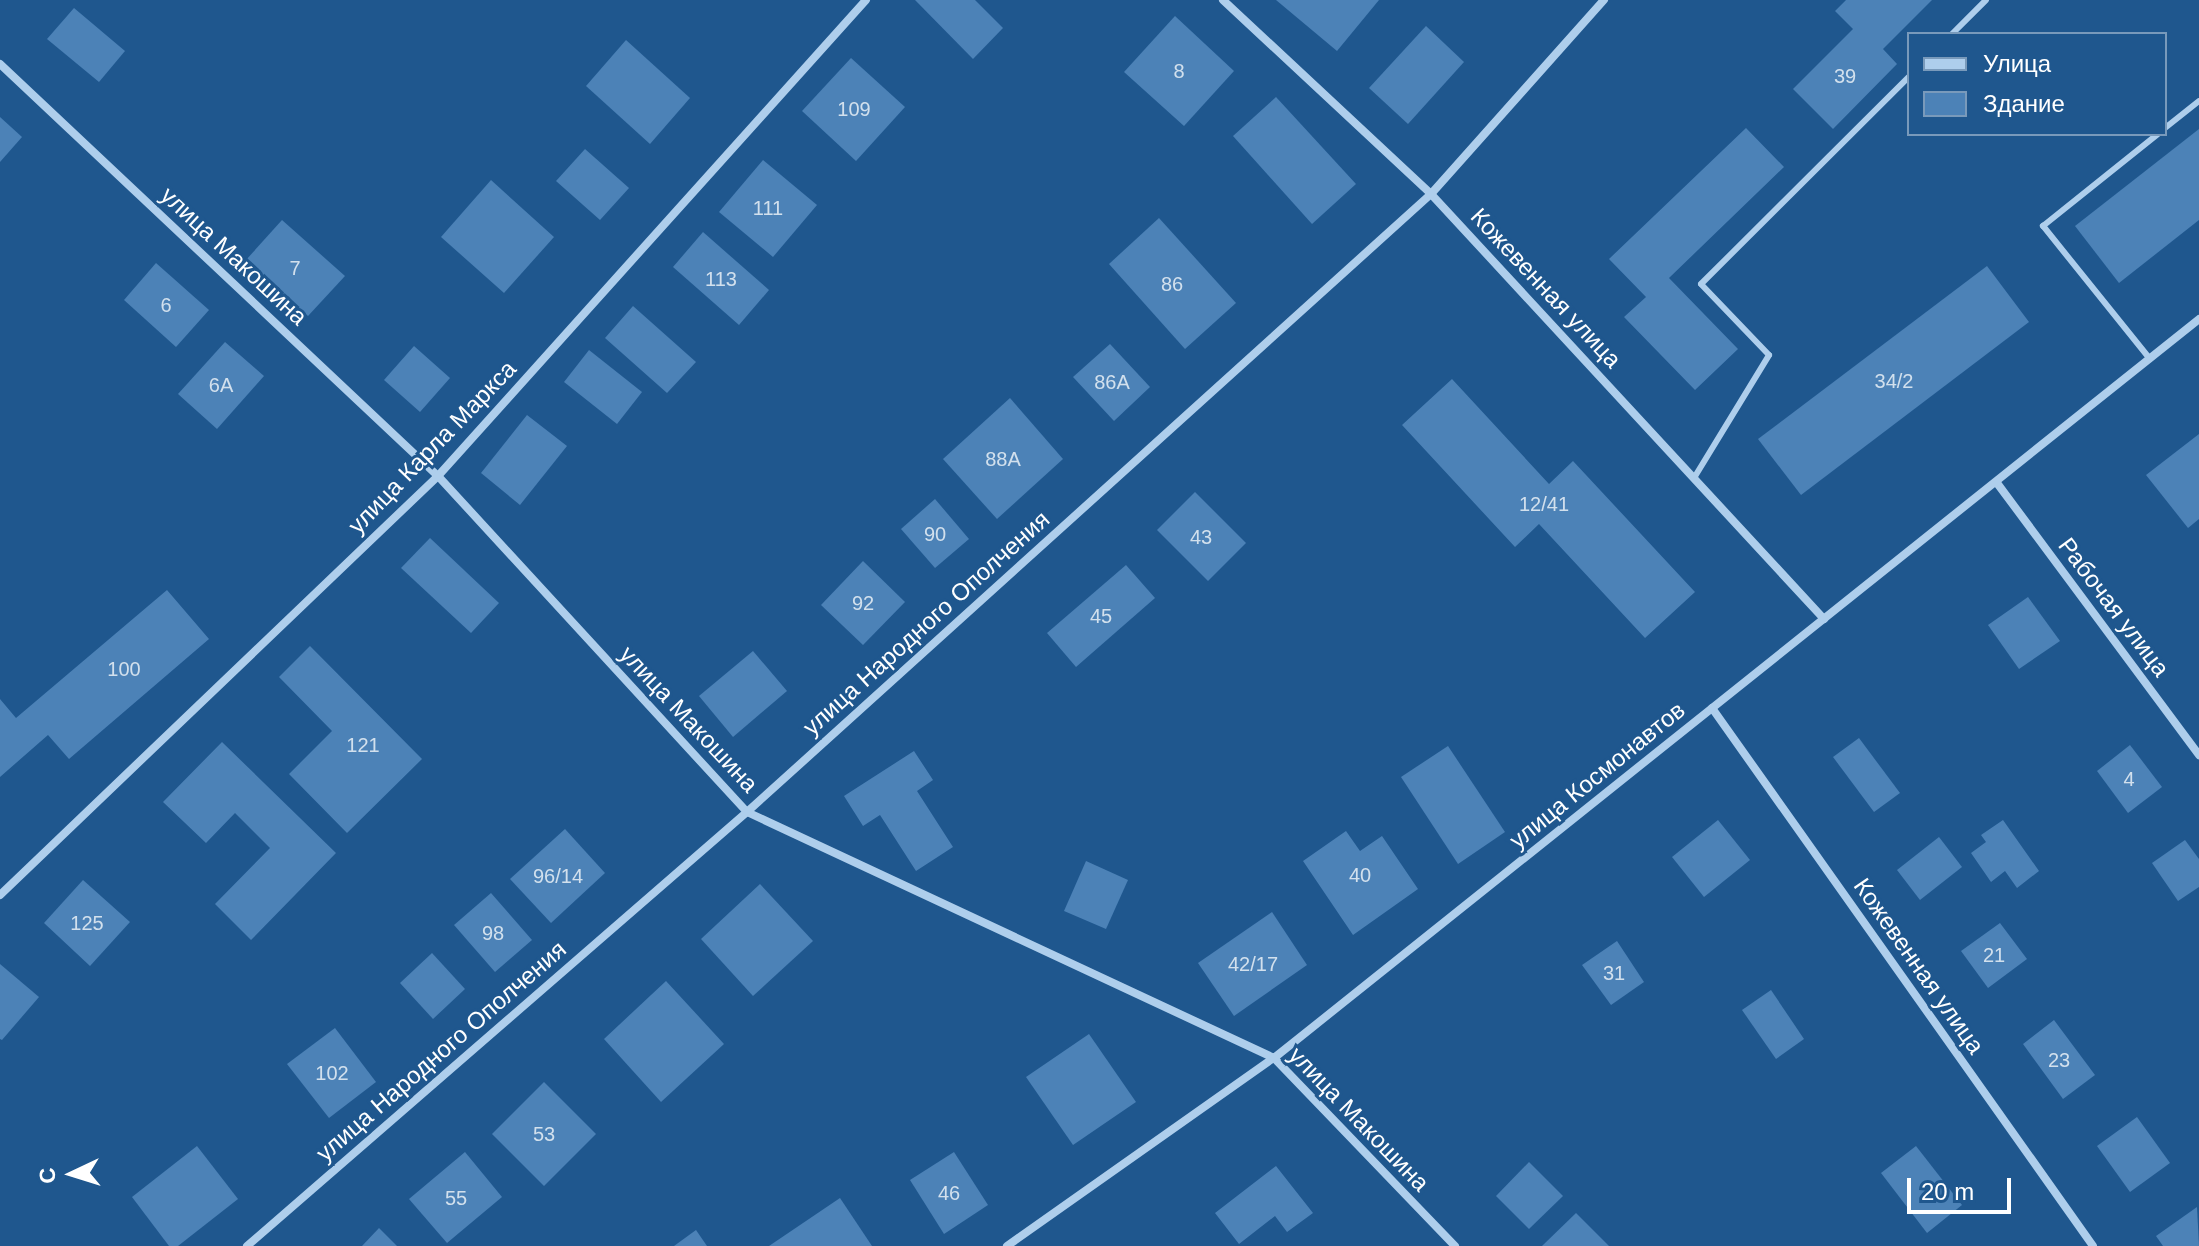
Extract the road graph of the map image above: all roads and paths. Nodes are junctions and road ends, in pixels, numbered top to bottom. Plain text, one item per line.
1 (866, 0) edge
2 (1223, 0) edge
3 (1604, 0) edge
4 (1986, 0) edge
5 (1954, 32) edge
6 (0, 64) edge
7 (1907, 79) edge
8 (2199, 101) edge
9 (2167, 126) edge
10 (2156, 136) edge
11 (1431, 194) junction
12 (2199, 319) edge
13 (2150, 359) junction
14 (438, 476) junction
15 (1694, 478) junction
16 (1997, 483) junction
17 (1824, 619) junction
18 (1712, 708) junction
19 (2199, 755) edge
20 (747, 812) junction
21 (0, 895) edge
22 (1274, 1058) junction
23 (247, 1246) edge
24 (1009, 1246) edge
25 (1455, 1246) edge
26 (2093, 1246) edge

1 - 14 street, улица Карла Маркса
2 - 11 street, Кожевенная улица
3 - 11 street, улица Народного Ополчения
4 - 5 lane
6 - 14 street, улица Макошина
7 - 15 lane
8 - 9 lane
10 - 13 lane
11 - 15 street, Кожевенная улица
11 - 20 street, улица Народного Ополчения
12 - 13 street, улица Космонавтов
13 - 16 street, улица Космонавтов
14 - 20 street, улица Макошина
14 - 21 street, улица Карла Маркса
15 - 17 street, Кожевенная улица
16 - 17 street, улица Космонавтов
16 - 19 street, Рабочая улица
17 - 18 street, улица Космонавтов
18 - 22 street, улица Космонавтов
18 - 26 street, Кожевенная улица
20 - 22 street, улица Макошина
20 - 23 street, улица Народного Ополчения
22 - 24 street, улица Космонавтов
22 - 25 street, улица Макошина

